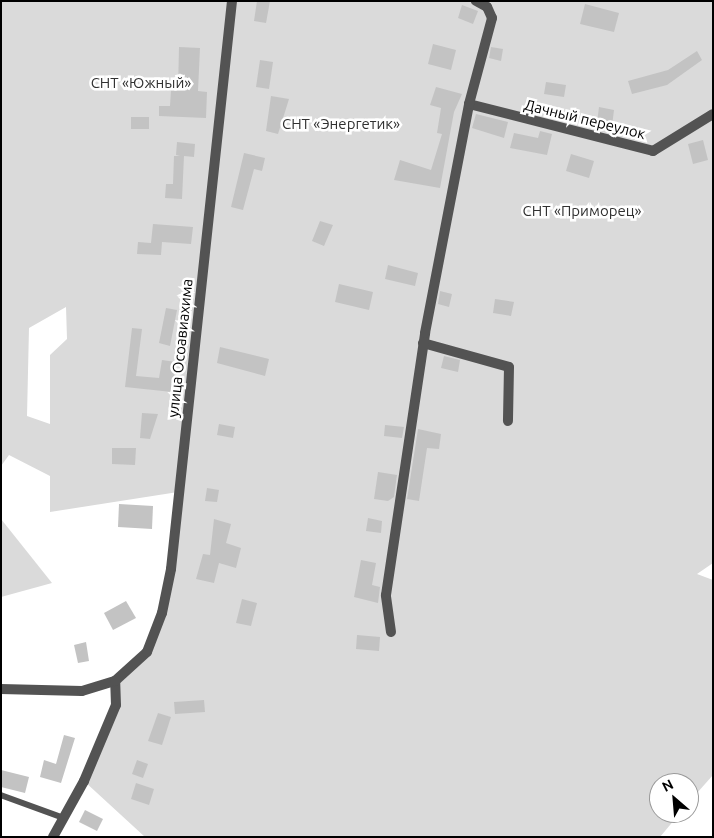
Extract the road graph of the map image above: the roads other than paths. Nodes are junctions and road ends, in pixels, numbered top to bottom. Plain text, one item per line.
1 (232, 1) edge
2 (476, 1) edge
3 (469, 104) junction
4 (713, 114) edge
5 (423, 344) junction
6 (508, 422) dead end
7 (391, 632) dead end
8 (115, 680) junction
9 (1, 689) edge
10 (1, 795) edge
11 (64, 818) junction
12 (53, 837) edge

1 - 8 street, улица Осоавиахима
2 - 3 street
3 - 4 street, Дачный переулок
3 - 5 street
5 - 6 street
5 - 7 street
8 - 9 street
8 - 11 street
10 - 11 lane
11 - 12 street

